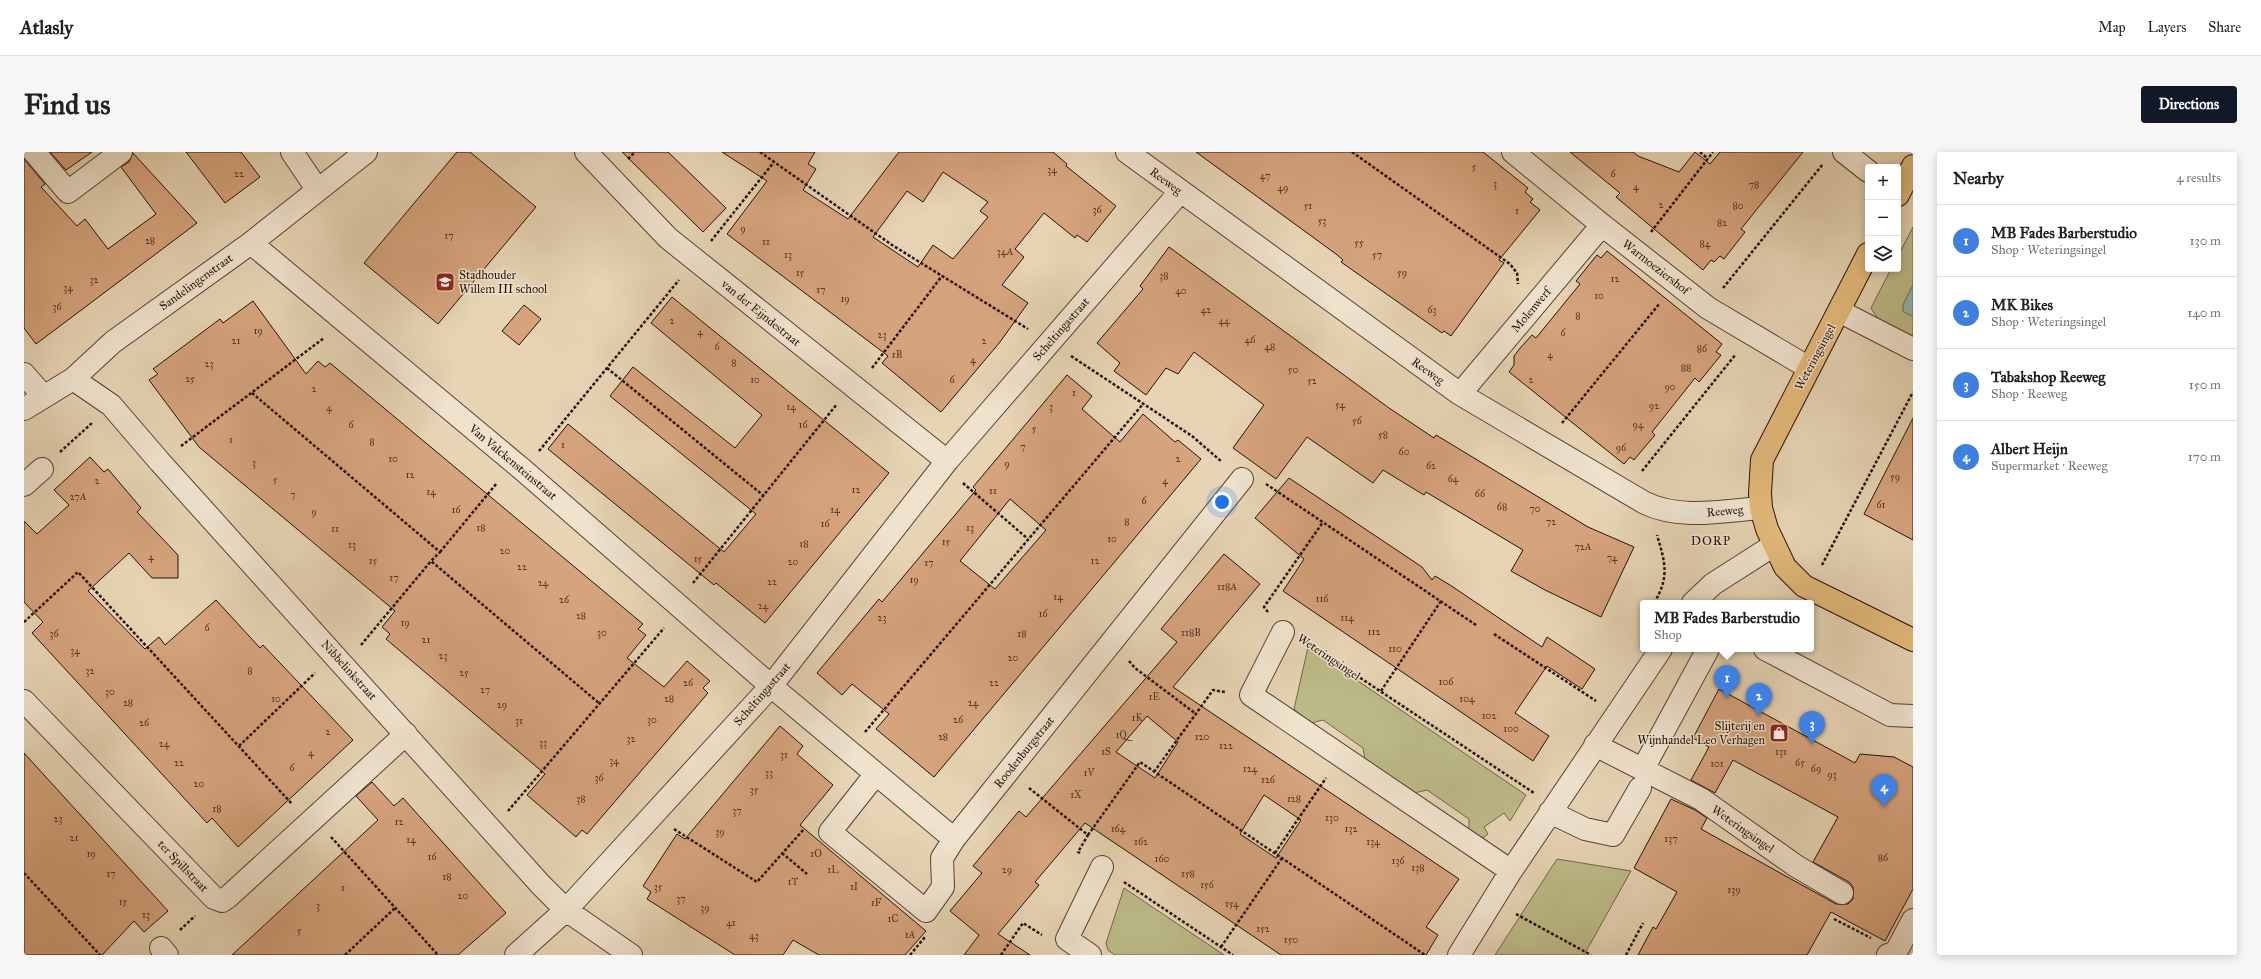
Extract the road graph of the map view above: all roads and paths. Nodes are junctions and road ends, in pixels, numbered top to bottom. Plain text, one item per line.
1 (34, 152) edge
2 (121, 152) edge
3 (292, 152) edge
4 (366, 152) edge
5 (586, 152) edge
6 (760, 152) edge
7 (1127, 152) edge
8 (1352, 152) edge
9 (1513, 152) edge
10 (1700, 152) edge
11 (1713, 152) edge
12 (1836, 155) edge
13 (1708, 158) junction
14 (774, 162) junction
15 (1913, 166) edge
16 (1865, 170) edge
17 (317, 189) junction
18 (1901, 189) edge
19 (1180, 192) junction
20 (1602, 225) junction
21 (251, 243) junction
22 (1636, 251) junction
23 (1865, 260) edge
24 (696, 261) junction
25 (942, 276) junction
26 (1676, 282) junction
27 (1708, 308) junction
28 (1839, 311) junction
29 (1528, 314) junction
30 (345, 322) junction
31 (1752, 334) junction
32 (1050, 342) junction
33 (1913, 349) edge
34 (607, 368) junction
35 (1809, 368) junction
36 (24, 374) edge
37 (73, 379) junction
38 (854, 387) junction
39 (1913, 392) edge
40 (252, 393) junction
41 (1460, 394) junction
42 (44, 397) junction
43 (1143, 404) junction
44 (24, 409) edge
45 (94, 421) dead end
46 (1545, 445) junction
47 (1762, 460) joint
48 (160, 462) junction
49 (945, 464) junction
50 (519, 466) junction
51 (42, 469) joint
52 (1242, 479) junction
53 (24, 485) edge
54 (1625, 492) junction
55 (764, 496) junction
56 (1761, 508) junction
57 (1657, 509) junction
58 (1323, 522) junction
59 (1028, 539) junction
60 (1774, 545) junction
61 (440, 552) junction
62 (431, 561) junction
63 (1804, 586) junction
64 (1655, 600) edge
65 (1696, 600) edge
66 (1441, 601) junction
67 (679, 605) junction
68 (24, 622) edge
69 (1476, 625) dead end
70 (1283, 632) junction
71 (1494, 634) dead end
72 (1114, 640) junction
73 (1913, 640) edge
74 (1658, 652) edge
75 (1706, 652) edge
76 (1771, 652) edge
77 (339, 660) junction
78 (771, 686) junction
79 (1381, 691) junction
80 (1251, 696) junction
81 (24, 701) edge
82 (600, 704) junction
83 (1196, 714) junction
84 (1616, 714) junction
85 (1913, 716) edge
86 (406, 734) junction
87 (1595, 745) junction
88 (239, 746) junction
89 (848, 752) junction
90 (1341, 756) junction
91 (1154, 772) junction
92 (875, 775) junction
93 (1004, 778) junction
94 (1642, 778) junction
95 (1552, 809) junction
96 (652, 815) junction
97 (313, 821) junction
98 (492, 830) junction
99 (830, 832) junction
100 (1088, 835) junction
101 (954, 839) junction
102 (782, 853) junction
103 (1275, 853) junction
104 (1282, 858) junction
105 (1102, 867) junction
106 (1511, 871) junction
107 (24, 873) edge
108 (808, 874) dead end
109 (1842, 893) joint
110 (214, 898) junction
111 (1493, 901) junction
112 (395, 908) junction
113 (566, 910) junction
114 (1913, 920) edge
115 (1643, 923) dead end
116 (1067, 939) junction
117 (1221, 947) junction
118 (164, 952) edge
119 (1892, 953) edge
120 (100, 955) edge
121 (345, 955) edge
122 (438, 955) edge
123 (516, 955) edge
124 (631, 955) edge
125 (1001, 955) edge
126 (1090, 955) edge
127 (1233, 955) edge
128 (1426, 955) edge
129 (1459, 955) edge
130 (1591, 955) edge
131 (1626, 955) edge

1 - 2 street
3 - 17 street
4 - 17 street, Sandelingenstraat
5 - 24 street, van der Eijndestraat
6 - 14 path
7 - 19 street, Reeweg
8 - 29 path
9 - 20 street, Warmoeziershof
10 - 13 path
11 - 13 path
12 - 16 street
12 - 27 path
13 - 22 path
14 - 24 path
14 - 25 path
15 - 18 main road
17 - 21 street, Sandelingenstraat
19 - 32 street, Scheltingastraat
19 - 41 street, Reeweg
20 - 22 street, Warmoeziershof
20 - 29 street, Molenwerf
21 - 30 street, Van Valckensteinstraat
21 - 37 street, Sandelingenstraat
22 - 26 street, Warmoeziershof
23 - 28 main road, Weteringsingel
24 - 34 path
24 - 38 street, van der Eijndestraat
25 - 32 path
25 - 38 path
26 - 27 street, Warmoeziershof
26 - 46 path
27 - 31 street, Warmoeziershof
28 - 33 street
28 - 35 main road, Weteringsingel
29 - 41 street, Molenwerf
30 - 40 path
30 - 50 street, Van Valckensteinstraat
31 - 35 street, Warmoeziershof
31 - 54 path
32 - 43 path
32 - 49 street, Scheltingastraat
34 - 50 path
34 - 55 path
35 - 47 main road, Weteringsingel
36 - 42 street
37 - 42 street, Sandelingenstraat
37 - 48 street, Nibbelinkstraat
38 - 49 street, van der Eijndestraat
38 - 55 path
39 - 63 path
40 - 48 path
40 - 61 path
41 - 46 street, Reeweg
42 - 44 street, Sandelingenstraat
43 - 52 path
43 - 59 path
45 - 51 path
46 - 54 street, Reeweg
47 - 56 main road, Reeweg
48 - 77 street, Nibbelinkstraat
49 - 59 path
49 - 78 street, Scheltingastraat
50 - 61 path
50 - 67 street, Van Valckensteinstraat
51 - 53 street
52 - 58 path
52 - 72 street, Roodenburgstraat
54 - 57 street, Reeweg
55 - 67 path
56 - 57 street, Reeweg
56 - 60 main road, Reeweg
57 - 64 path
58 - 66 path
58 - 70 path
59 - 89 path
60 - 63 main road, Reeweg
60 - 65 street
61 - 62 path
62 - 77 path
62 - 82 path
63 - 73 main road, Reeweg
66 - 69 path
66 - 79 path
67 - 78 street, Van Valckensteinstraat
67 - 82 path
68 - 88 path
70 - 79 path, Weteringsingel
70 - 80 street, Weteringsingel
71 - 84 path
72 - 83 path
72 - 93 street, Roodenburgstraat
74 - 84 street
75 - 94 street
76 - 85 street
77 - 86 street, Nibbelinkstraat
77 - 88 path
78 - 89 street
78 - 96 street, Scheltingastraat
79 - 95 path, Weteringsingel
80 - 83 path
80 - 90 street
81 - 110 street, ter Spillstraat
82 - 98 path
83 - 91 path
84 - 87 street
86 - 97 street, ter Spillstraat
86 - 98 street, Nibbelinkstraat
87 - 94 street, Weteringsingel
87 - 95 street
88 - 97 path
89 - 92 street
90 - 103 path
90 - 106 street
91 - 100 path
91 - 103 path
92 - 99 street
92 - 101 street
93 - 100 path
93 - 101 street, Roodenburgstraat
94 - 95 street
94 - 109 street, Weteringsingel
95 - 106 street
96 - 102 path
96 - 113 street, Scheltingastraat
97 - 110 street, ter Spillstraat
97 - 112 path
98 - 113 street, Nibbelinkstraat
99 - 101 street, Roodenburgstraat
99 - 102 path
100 - 105 path
102 - 108 path
103 - 104 path
104 - 117 path
104 - 128 path
105 - 116 street
105 - 117 path
106 - 111 street
107 - 120 path
109 - 119 path
110 - 118 path
111 - 129 street
111 - 130 path
112 - 121 path
112 - 122 path
113 - 123 street, Scheltingastraat
113 - 124 street, Nibbelinkstraat
114 - 119 street
115 - 131 path
116 - 125 path
116 - 126 street
117 - 127 path

